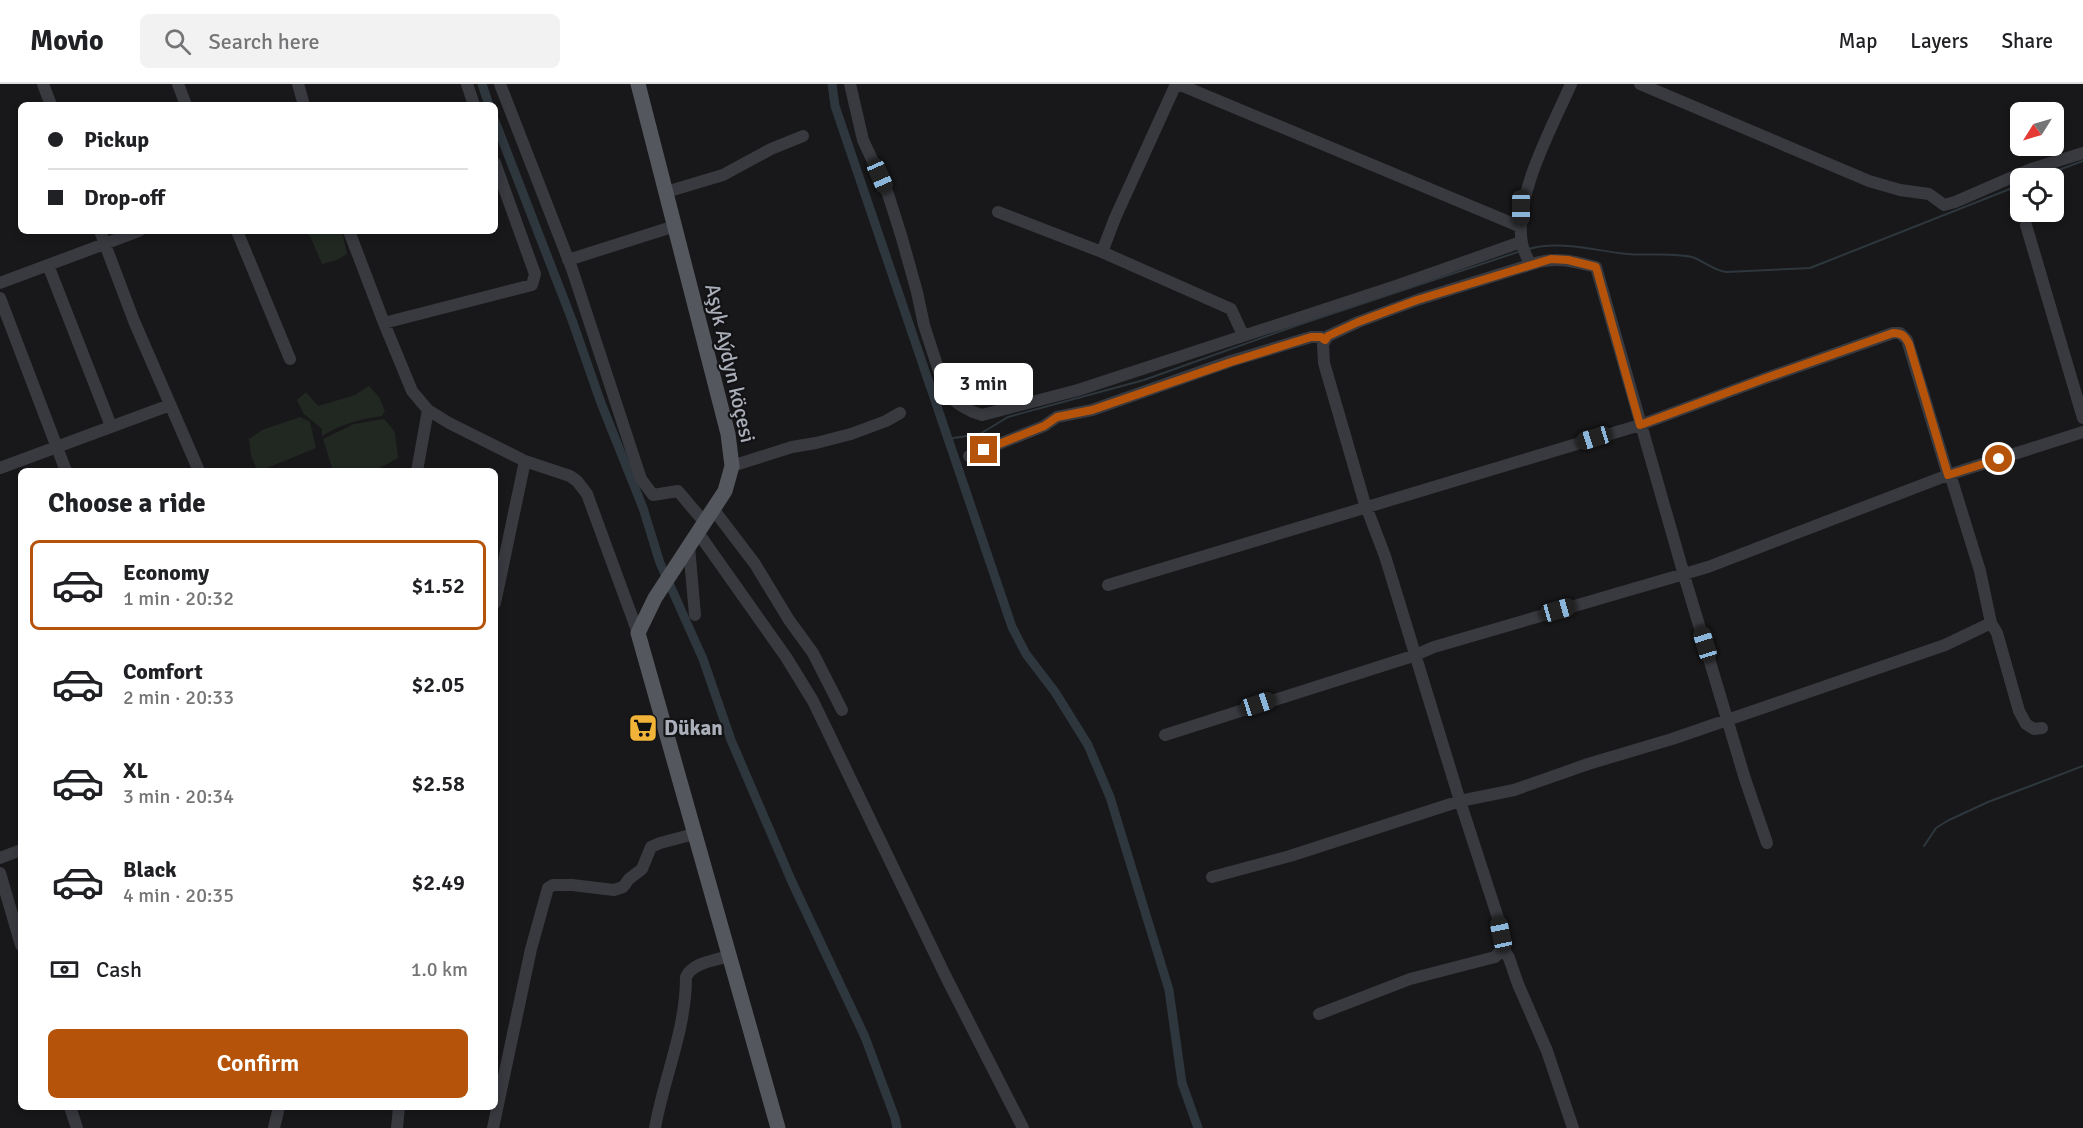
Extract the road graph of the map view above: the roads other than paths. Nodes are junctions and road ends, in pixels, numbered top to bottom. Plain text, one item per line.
1 (43, 84) edge
2 (178, 84) edge
3 (298, 84) edge
4 (467, 84) edge
5 (500, 84) edge
6 (638, 84) edge
7 (850, 84) edge
8 (1177, 84) edge
9 (1571, 84) edge
10 (1640, 84) edge
11 (50, 102) edge
12 (185, 102) edge
13 (303, 102) edge
14 (473, 102) edge
15 (803, 136) dead end
16 (2083, 153) edge
17 (498, 171) edge
18 (666, 192) junction
19 (998, 212) dead end
20 (2026, 225) dead end
21 (675, 226) junction
22 (1521, 227) junction
23 (101, 234) edge
24 (131, 234) edge
25 (238, 234) edge
26 (350, 234) edge
27 (1522, 243) junction
28 (105, 244) junction
29 (1102, 252) junction
30 (568, 260) junction
31 (1529, 262) junction
32 (48, 265) junction
33 (0, 283) edge
34 (0, 298) edge
35 (384, 323) junction
36 (1243, 335) junction
37 (1325, 340) junction
38 (290, 359) dead end
39 (170, 405) junction
40 (428, 410) junction
41 (900, 413) dead end
42 (2083, 418) edge
43 (1640, 425) junction
44 (111, 426) junction
45 (2083, 432) edge
46 (57, 447) junction
47 (969, 456) dead end
48 (525, 461) junction
49 (732, 466) junction
50 (0, 468) edge
51 (65, 468) edge
52 (199, 468) edge
53 (418, 468) edge
54 (1949, 475) junction
55 (1367, 509) junction
56 (714, 510) junction
57 (702, 528) junction
58 (685, 551) junction
59 (1684, 574) junction
60 (1108, 585) dead end
61 (498, 589) edge
62 (695, 615) dead end
63 (1991, 623) junction
64 (638, 633) junction
65 (1415, 655) junction
66 (842, 710) dead end
67 (1727, 719) junction
68 (2042, 728) dead end
69 (1165, 735) dead end
70 (1460, 801) junction
71 (694, 834) junction
72 (1767, 843) dead end
73 (18, 851) edge
74 (0, 858) edge
75 (0, 873) edge
76 (1212, 877) dead end
77 (3, 894) edge
78 (18, 936) edge
79 (1502, 949) junction
80 (729, 956) junction
81 (1319, 1014) dead end
82 (498, 1104) edge
83 (71, 1110) edge
84 (278, 1110) edge
85 (399, 1110) edge
86 (497, 1110) edge
87 (77, 1128) edge
88 (274, 1128) edge
89 (397, 1128) edge
90 (493, 1128) edge
91 (655, 1128) edge
92 (778, 1128) edge
93 (1023, 1128) edge
94 (1573, 1128) edge

1 - 11 street
2 - 12 street
3 - 13 street
4 - 14 street
5 - 30 street
6 - 18 main road, Aşyk Aýdyn köçesi
7 - 36 street
8 - 22 street
8 - 29 street
9 - 22 street
10 - 16 street
15 - 18 street
17 - 35 street
18 - 21 main road, Aşyk Aýdyn köçesi
19 - 29 street
20 - 42 street
21 - 30 street
21 - 49 main road, Aşyk Aýdyn köçesi
22 - 27 street
23 - 28 street
24 - 28 street
25 - 38 street
26 - 35 street
27 - 31 street
27 - 36 street
28 - 32 street
28 - 39 street
29 - 36 street
30 - 57 street
31 - 37 street
31 - 43 street
32 - 33 street
32 - 44 street
34 - 46 street
35 - 40 street
37 - 47 street
37 - 55 street
39 - 44 street
39 - 52 street
40 - 48 street
40 - 53 street
41 - 49 street
43 - 54 street
43 - 55 street
43 - 59 street
44 - 46 street
45 - 54 street
46 - 50 street
46 - 51 street
48 - 61 street
48 - 64 street
49 - 56 main road, Aşyk Aýdyn köçesi
54 - 59 street
54 - 63 street
55 - 60 street
55 - 65 street
56 - 57 main road, Aşyk Aýdyn köçesi
56 - 66 street
57 - 58 main road, Aşyk Aýdyn köçesi
57 - 93 street
58 - 62 street
58 - 64 main road, Aşyk Aýdyn köçesi
59 - 65 street
59 - 67 street
63 - 67 street
63 - 68 street
64 - 71 main road
65 - 69 street
65 - 70 street
67 - 70 street
67 - 72 street
70 - 76 street
70 - 79 street
71 - 80 main road
71 - 82 street
73 - 74 street
75 - 77 street
77 - 78 street
79 - 81 street
79 - 94 street
80 - 91 street
80 - 92 main road
83 - 87 street
84 - 88 street
85 - 89 street
86 - 90 street

